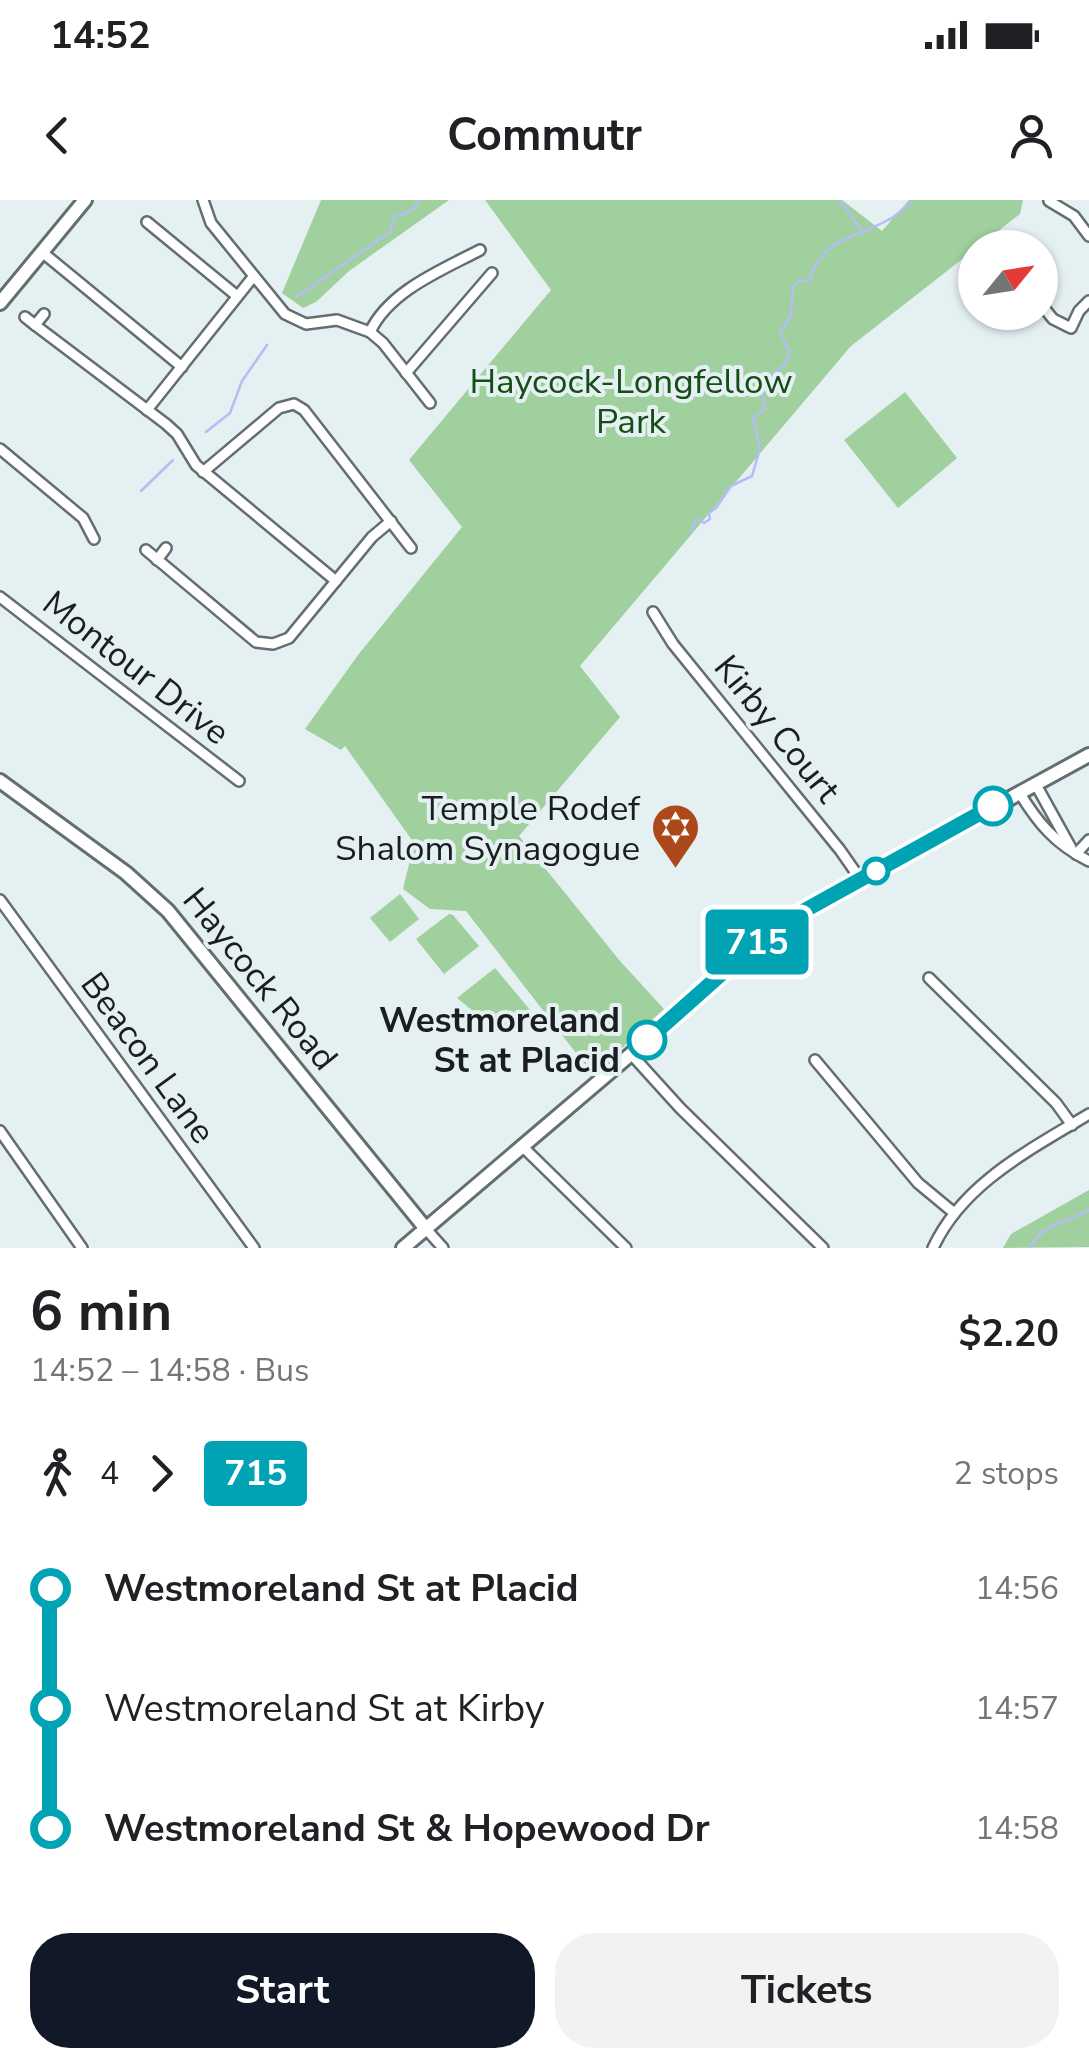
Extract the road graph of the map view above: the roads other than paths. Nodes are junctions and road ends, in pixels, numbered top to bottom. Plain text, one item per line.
1 (85, 200) edge
2 (203, 200) edge
3 (1048, 202) edge
4 (147, 222) dead end
5 (1089, 236) edge
6 (480, 250) dead end
7 (42, 252) junction
8 (492, 273) dead end
9 (253, 277) junction
10 (237, 296) junction
11 (1089, 301) edge
12 (0, 304) edge
13 (44, 314) dead end
14 (25, 317) dead end
15 (1058, 322) edge
16 (35, 325) junction
17 (370, 332) junction
18 (182, 367) junction
19 (406, 372) junction
20 (430, 403) dead end
21 (148, 410) junction
22 (0, 449) edge
23 (204, 472) junction
24 (390, 521) junction
25 (94, 540) dead end
26 (166, 548) dead end
27 (411, 548) dead end
28 (146, 550) dead end
29 (157, 560) junction
30 (336, 581) junction
31 (0, 597) edge
32 (653, 612) dead end
33 (1089, 755) edge
34 (0, 781) edge
35 (239, 782) dead end
36 (1035, 783) junction
37 (1019, 792) junction
38 (1089, 840) edge
39 (1076, 854) junction
40 (1089, 861) edge
41 (860, 880) junction
42 (0, 900) edge
43 (929, 978) dead end
44 (631, 1054) junction
45 (815, 1060) dead end
46 (1089, 1114) edge
47 (1072, 1124) junction
48 (0, 1131) edge
49 (522, 1146) junction
50 (952, 1212) junction
51 (426, 1229) junction
52 (82, 1248) edge
53 (254, 1248) edge
54 (403, 1248) edge
55 (443, 1248) edge
56 (626, 1248) edge
57 (823, 1248) edge
58 (933, 1248) edge

1 - 7 main road
2 - 9 street
3 - 5 street
4 - 10 street
6 - 17 street
7 - 12 main road
7 - 18 street
8 - 19 street
9 - 10 street
9 - 17 street
10 - 18 street
11 - 15 street
13 - 16 street
14 - 16 street
16 - 21 street
17 - 19 street
18 - 21 street
19 - 20 street
21 - 23 street
22 - 25 street
23 - 24 street
23 - 30 street
24 - 27 street
24 - 30 street
26 - 29 street
28 - 29 street
29 - 30 street
31 - 35 street, Montour Drive
32 - 41 street, Kirby Court
33 - 36 main road
34 - 51 main road, Haycock Road
36 - 37 main road
36 - 39 street
37 - 39 street
37 - 41 main road
38 - 39 street
39 - 40 street
41 - 44 main road
42 - 53 street, Beacon Lane
43 - 47 street
44 - 49 main road
44 - 57 street
45 - 50 street
46 - 47 street
47 - 50 street
48 - 52 street
49 - 51 main road
49 - 56 street
50 - 58 street
51 - 54 main road
51 - 55 street, Haycock Road

